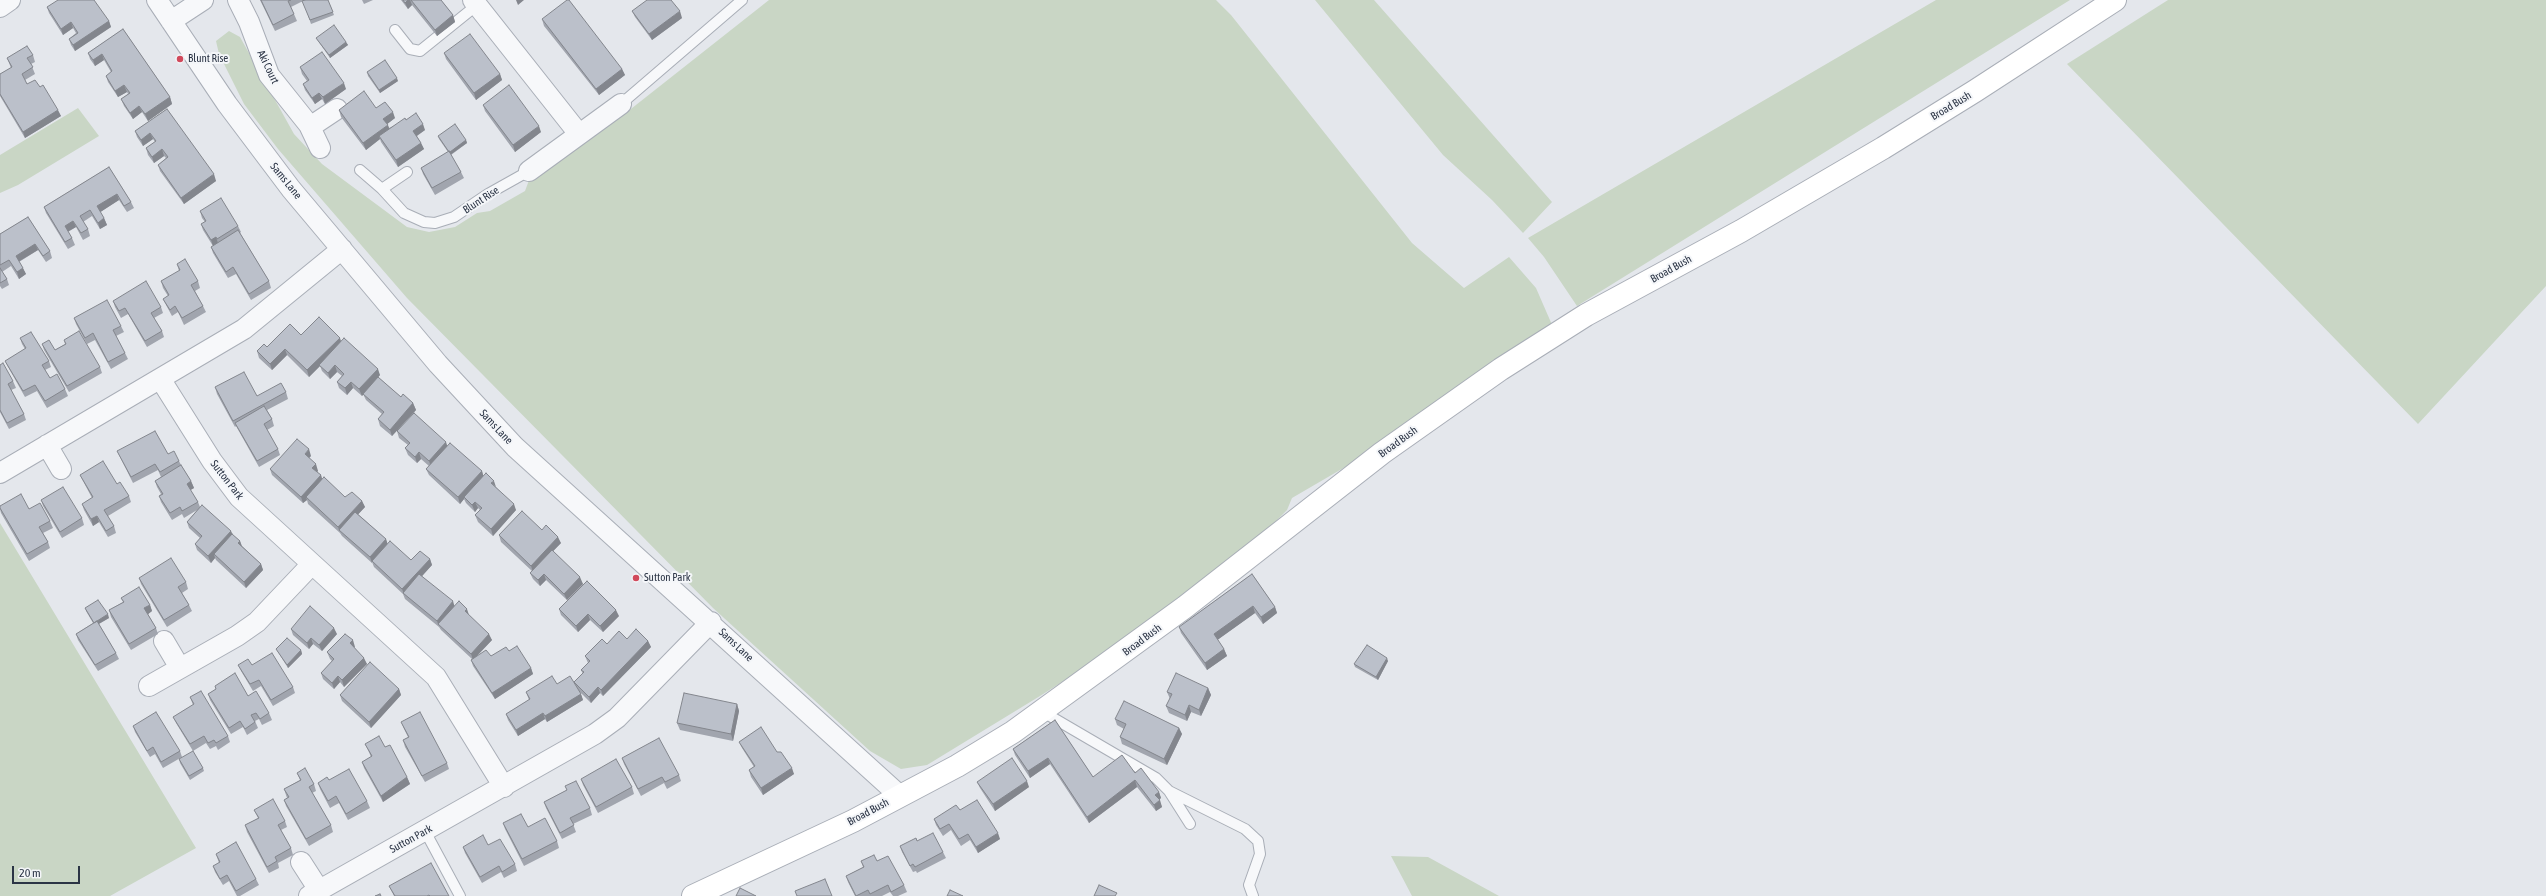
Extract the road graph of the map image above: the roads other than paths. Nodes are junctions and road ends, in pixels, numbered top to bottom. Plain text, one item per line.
1 (10, 0) edge
2 (157, 0) edge
3 (203, 0) edge
4 (238, 0) edge
5 (742, 0) edge
6 (2115, 0) edge
7 (475, 2) edge
8 (0, 7) edge
9 (171, 21) junction
10 (395, 30) dead end
11 (621, 104) joint
12 (337, 109) dead end
13 (310, 127) junction
14 (579, 134) junction
15 (320, 148) dead end
16 (360, 170) dead end
17 (529, 170) joint
18 (407, 172) dead end
19 (382, 189) junction
20 (342, 249) junction
21 (161, 380) junction
22 (47, 445) junction
23 (61, 469) dead end
24 (0, 473) edge
25 (312, 564) junction
26 (711, 622) junction
27 (164, 641) dead end
28 (180, 668) junction
29 (149, 686) dead end
30 (1043, 712) junction
31 (504, 787) junction
32 (1169, 791) junction
33 (900, 796) junction
34 (1190, 824) dead end
35 (425, 831) junction
36 (301, 862) dead end
37 (314, 893) edge
38 (460, 896) edge
39 (693, 896) edge
40 (1253, 896) edge

1 - 8 street
2 - 9 street, Sams Lane
3 - 9 street
4 - 13 street, Aki Court
5 - 11 lane, Blunt Rise
6 - 30 main road, Broad Bush
7 - 10 lane
7 - 14 street
9 - 20 street, Sams Lane
11 - 14 street, Blunt Rise
12 - 13 street
13 - 15 street, Aki Court
14 - 17 street, Blunt Rise
16 - 19 lane, Blunt Rise
17 - 19 lane, Blunt Rise
18 - 19 lane
20 - 21 street
20 - 26 street, Sams Lane
21 - 22 street
21 - 25 street, Sutton Park
22 - 23 street
22 - 24 street
25 - 28 street
25 - 31 street, Sutton Park
26 - 31 street, Sutton Park
26 - 33 street, Sams Lane
27 - 28 street
28 - 29 street
30 - 32 lane
30 - 33 main road, Broad Bush
31 - 35 street, Sutton Park
32 - 34 lane
32 - 40 lane
33 - 39 main road, Broad Bush
35 - 37 street, Sutton Park
35 - 38 lane
36 - 37 street, Sutton Park

